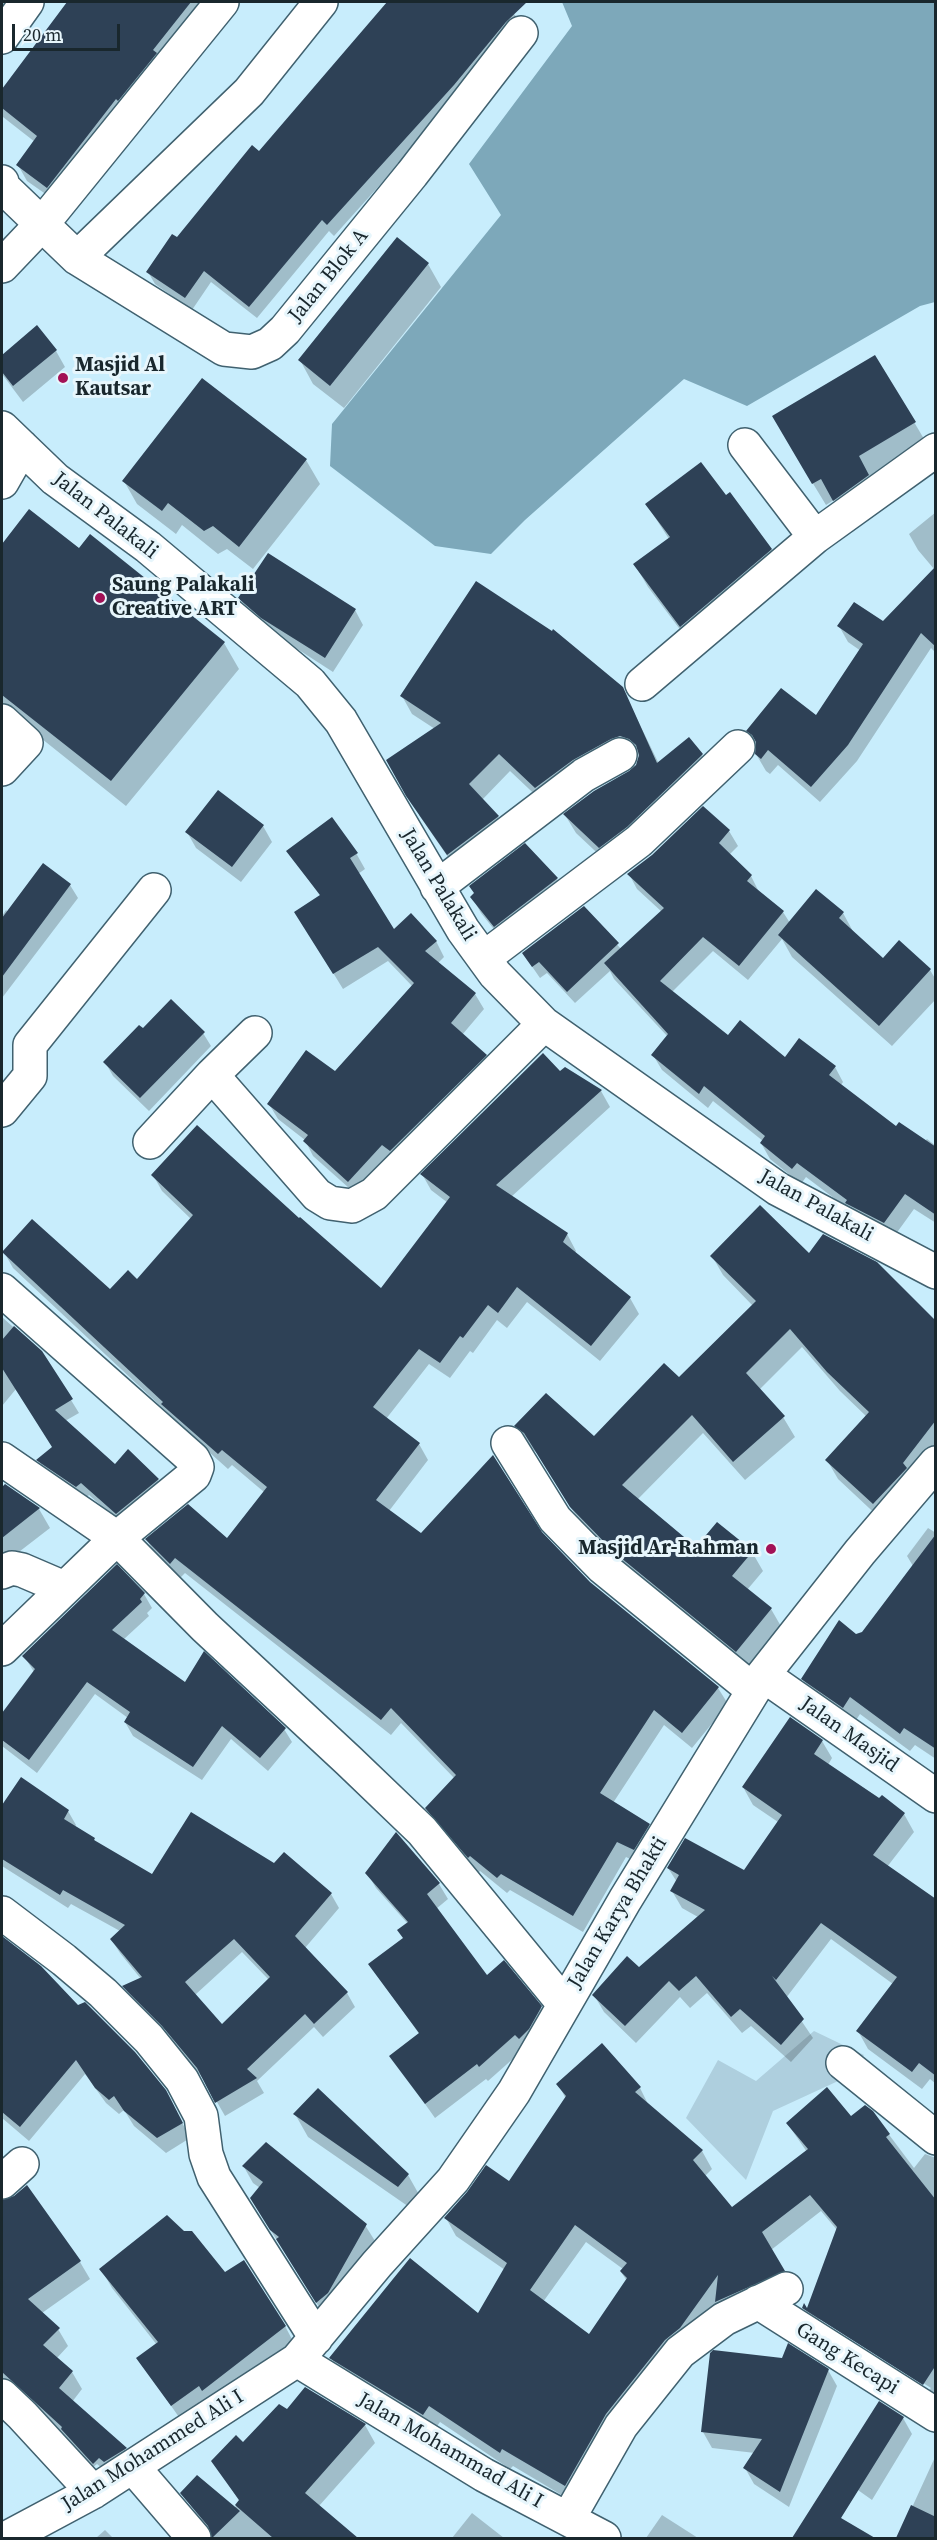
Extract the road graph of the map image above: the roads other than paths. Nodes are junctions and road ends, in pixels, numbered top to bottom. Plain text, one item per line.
1 (27, 2) edge
2 (222, 2) edge
3 (321, 2) edge
4 (521, 33) dead end
5 (2, 37) edge
6 (2, 182) edge
7 (42, 224) junction
8 (77, 258) junction
9 (2, 266) edge
10 (12, 438) edge
11 (745, 445) dead end
12 (936, 450) edge
13 (2, 482) edge
14 (815, 537) junction
15 (642, 684) dead end
16 (2, 721) edge
17 (738, 747) dead end
18 (620, 755) dead end
19 (2, 769) edge
20 (437, 887) junction
21 (154, 890) dead end
22 (484, 958) junction
23 (544, 1024) junction
24 (255, 1033) dead end
25 (212, 1075) junction
26 (2, 1110) edge
27 (150, 1142) dead end
28 (936, 1272) edge
29 (2, 1290) edge
30 (508, 1443) dead end
31 (2, 1459) edge
32 (936, 1463) edge
33 (117, 1538) junction
34 (2, 1572) edge
35 (64, 1588) junction
36 (2, 1649) edge
37 (758, 1682) junction
38 (936, 1796) edge
39 (2, 1913) edge
40 (564, 2004) junction
41 (843, 2063) dead end
42 (936, 2138) edge
43 (307, 2349) junction
44 (2, 2396) edge
45 (936, 2415) edge
46 (133, 2467) junction
47 (93, 2492) junction
48 (568, 2518) junction
49 (7, 2538) edge
50 (194, 2538) edge
51 (604, 2538) edge

1 - 5 street
2 - 7 street
3 - 8 street
4 - 8 street, Jalan Blok A
6 - 7 street, Jalan Blok A
7 - 8 street, Jalan Blok A
7 - 9 street
10 - 13 street
10 - 20 street, Jalan Palakali
11 - 14 street
12 - 14 street
14 - 15 street
16 - 19 street
17 - 22 street
18 - 20 street
20 - 22 street, Jalan Palakali
21 - 26 street
22 - 23 street, Jalan Palakali
23 - 25 street
23 - 28 street, Jalan Palakali
24 - 25 street
25 - 27 street
29 - 33 street
30 - 37 street, Jalan Masjid
31 - 33 street
32 - 37 street, Jalan Karya Bhakti
33 - 35 street
33 - 40 street
34 - 35 street
35 - 36 street
37 - 38 street, Jalan Masjid
37 - 40 street, Jalan Karya Bhakti
39 - 43 street
40 - 43 street, Jalan Karya Bhakti
41 - 42 street
43 - 46 street, Jalan Mohammed Ali I
43 - 48 street, Jalan Mohammad Ali I
44 - 47 street
45 - 48 street, Gang Kecapi
46 - 47 street, Jalan Mohammed Ali I
46 - 50 street
47 - 49 street, Jalan Mohammed Ali I
48 - 51 street, Jalan Mohammad Ali I

